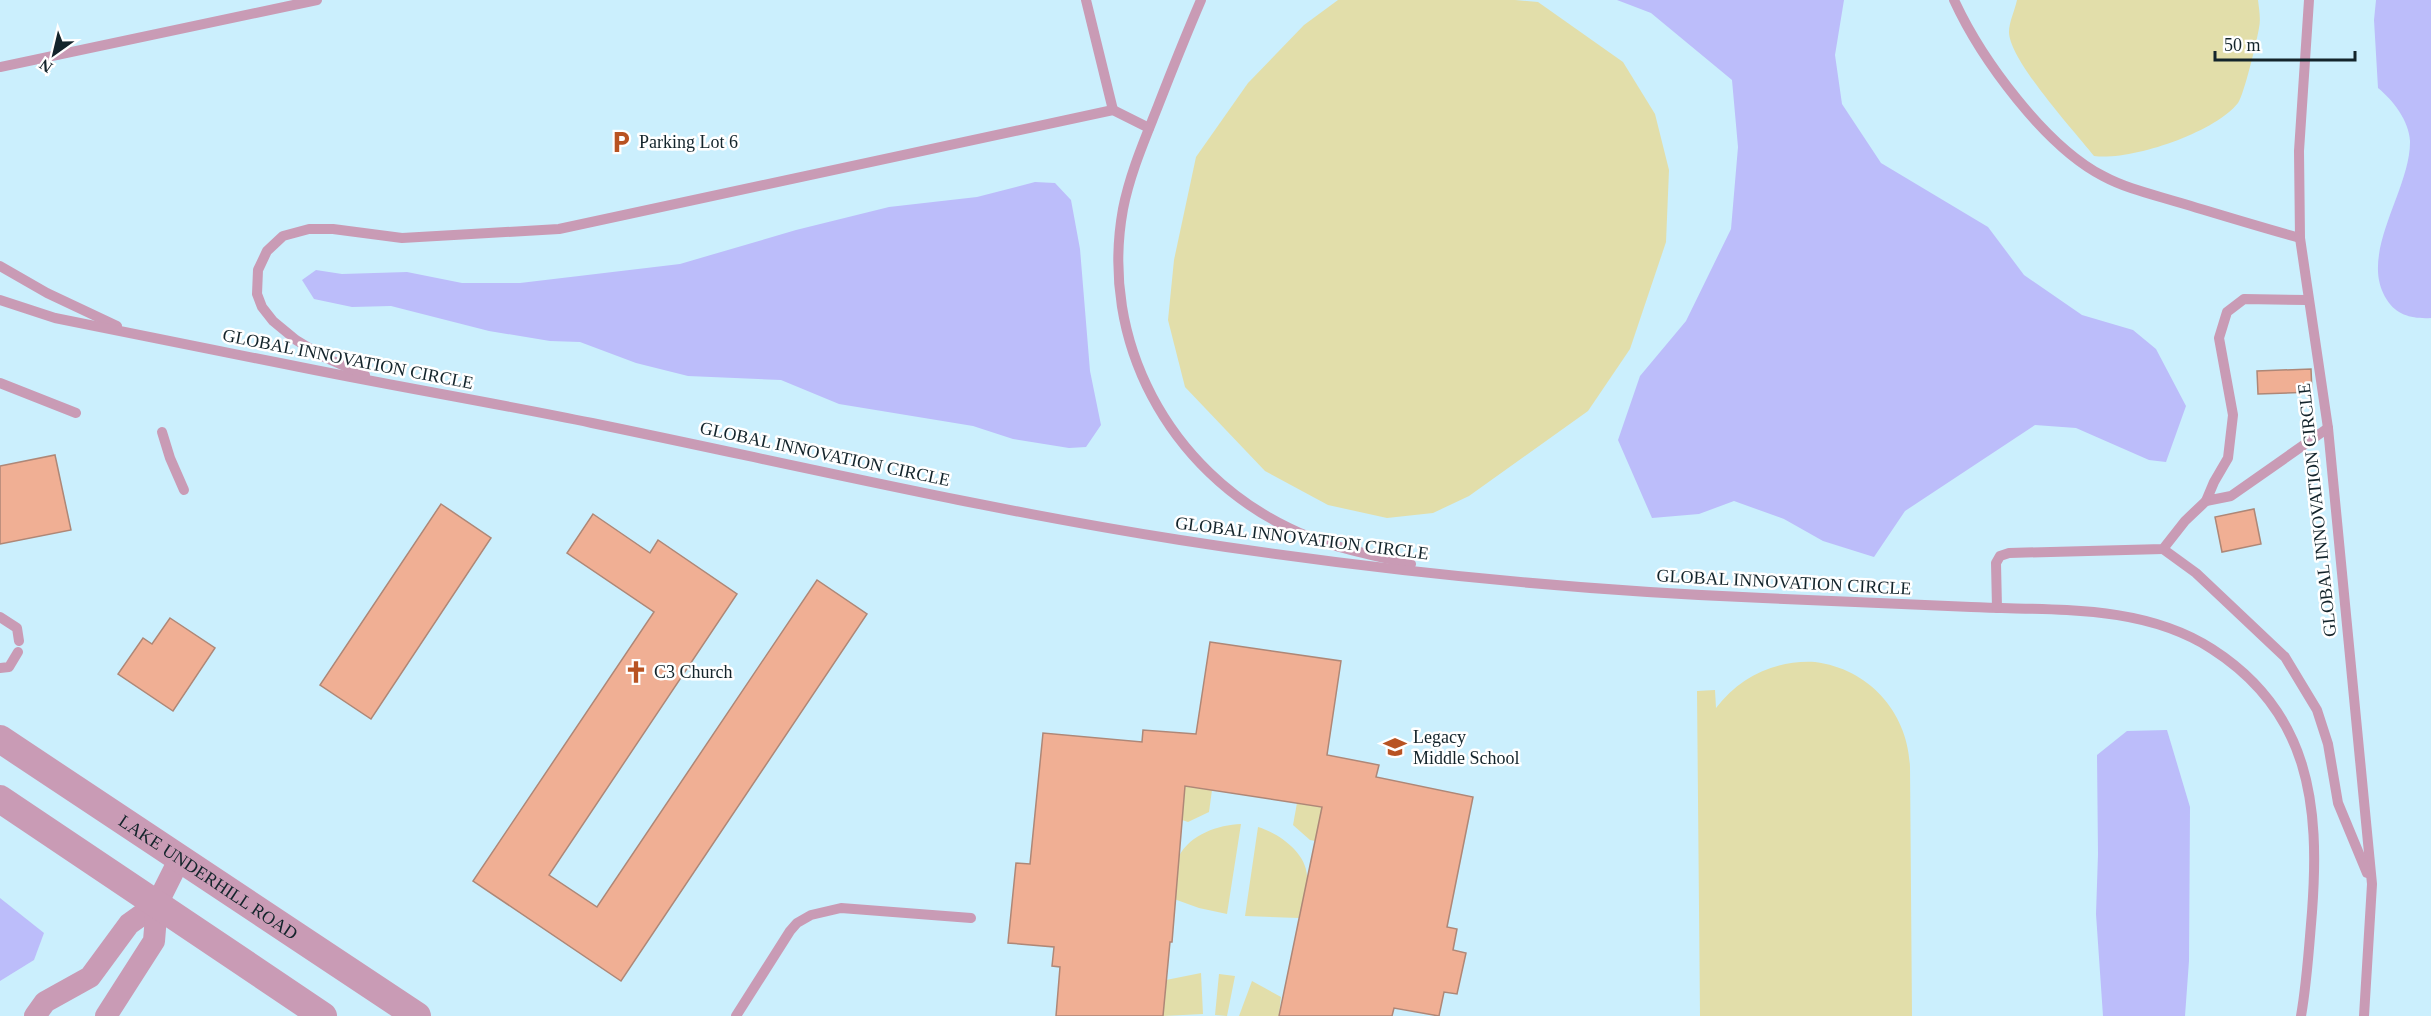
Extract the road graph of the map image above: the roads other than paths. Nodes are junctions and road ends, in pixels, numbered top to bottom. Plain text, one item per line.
1 (317, 0) edge
2 (1086, 0) edge
3 (1201, 0) edge
4 (1954, 0) edge
5 (2308, 0) edge
6 (0, 68) edge
7 (1113, 110) junction
8 (1149, 128) junction
9 (2300, 238) junction
10 (0, 266) edge
11 (0, 300) edge
12 (2307, 300) junction
13 (134, 333) junction
14 (0, 383) edge
15 (383, 383) junction
16 (76, 413) dead end
17 (2328, 428) junction
18 (162, 432) dead end
19 (184, 490) dead end
20 (2206, 501) junction
21 (2163, 549) junction
22 (1455, 575) junction
23 (1997, 608) junction
24 (0, 617) edge
25 (0, 668) edge
26 (0, 739) edge
27 (0, 799) edge
28 (179, 860) junction
29 (2372, 884) junction
30 (157, 904) junction
31 (972, 918) dead end
32 (35, 1016) edge
33 (106, 1016) edge
34 (323, 1016) edge
35 (417, 1016) edge
36 (736, 1016) edge
37 (2301, 1016) edge
38 (2364, 1016) edge

1 - 6 lane
2 - 7 lane
3 - 8 lane
4 - 9 lane
5 - 9 lane, GLOBAL INNOVATION CIRCLE
7 - 8 lane
7 - 15 lane
8 - 22 lane
9 - 12 lane, GLOBAL INNOVATION CIRCLE
10 - 13 lane
11 - 13 lane, GLOBAL INNOVATION CIRCLE
12 - 17 lane, GLOBAL INNOVATION CIRCLE
12 - 20 lane
13 - 15 lane, GLOBAL INNOVATION CIRCLE
14 - 16 lane
15 - 22 lane, GLOBAL INNOVATION CIRCLE
17 - 20 lane
17 - 29 lane, GLOBAL INNOVATION CIRCLE
18 - 19 lane
20 - 21 lane
21 - 23 lane
21 - 29 lane
22 - 23 lane, GLOBAL INNOVATION CIRCLE
23 - 37 lane, GLOBAL INNOVATION CIRCLE
24 - 25 lane
26 - 28 street, LAKE UNDERHILL ROAD
27 - 30 street
28 - 30 street
28 - 35 street, LAKE UNDERHILL ROAD
29 - 38 lane, GLOBAL INNOVATION CIRCLE
30 - 32 street
30 - 33 street
30 - 34 street
31 - 36 lane

